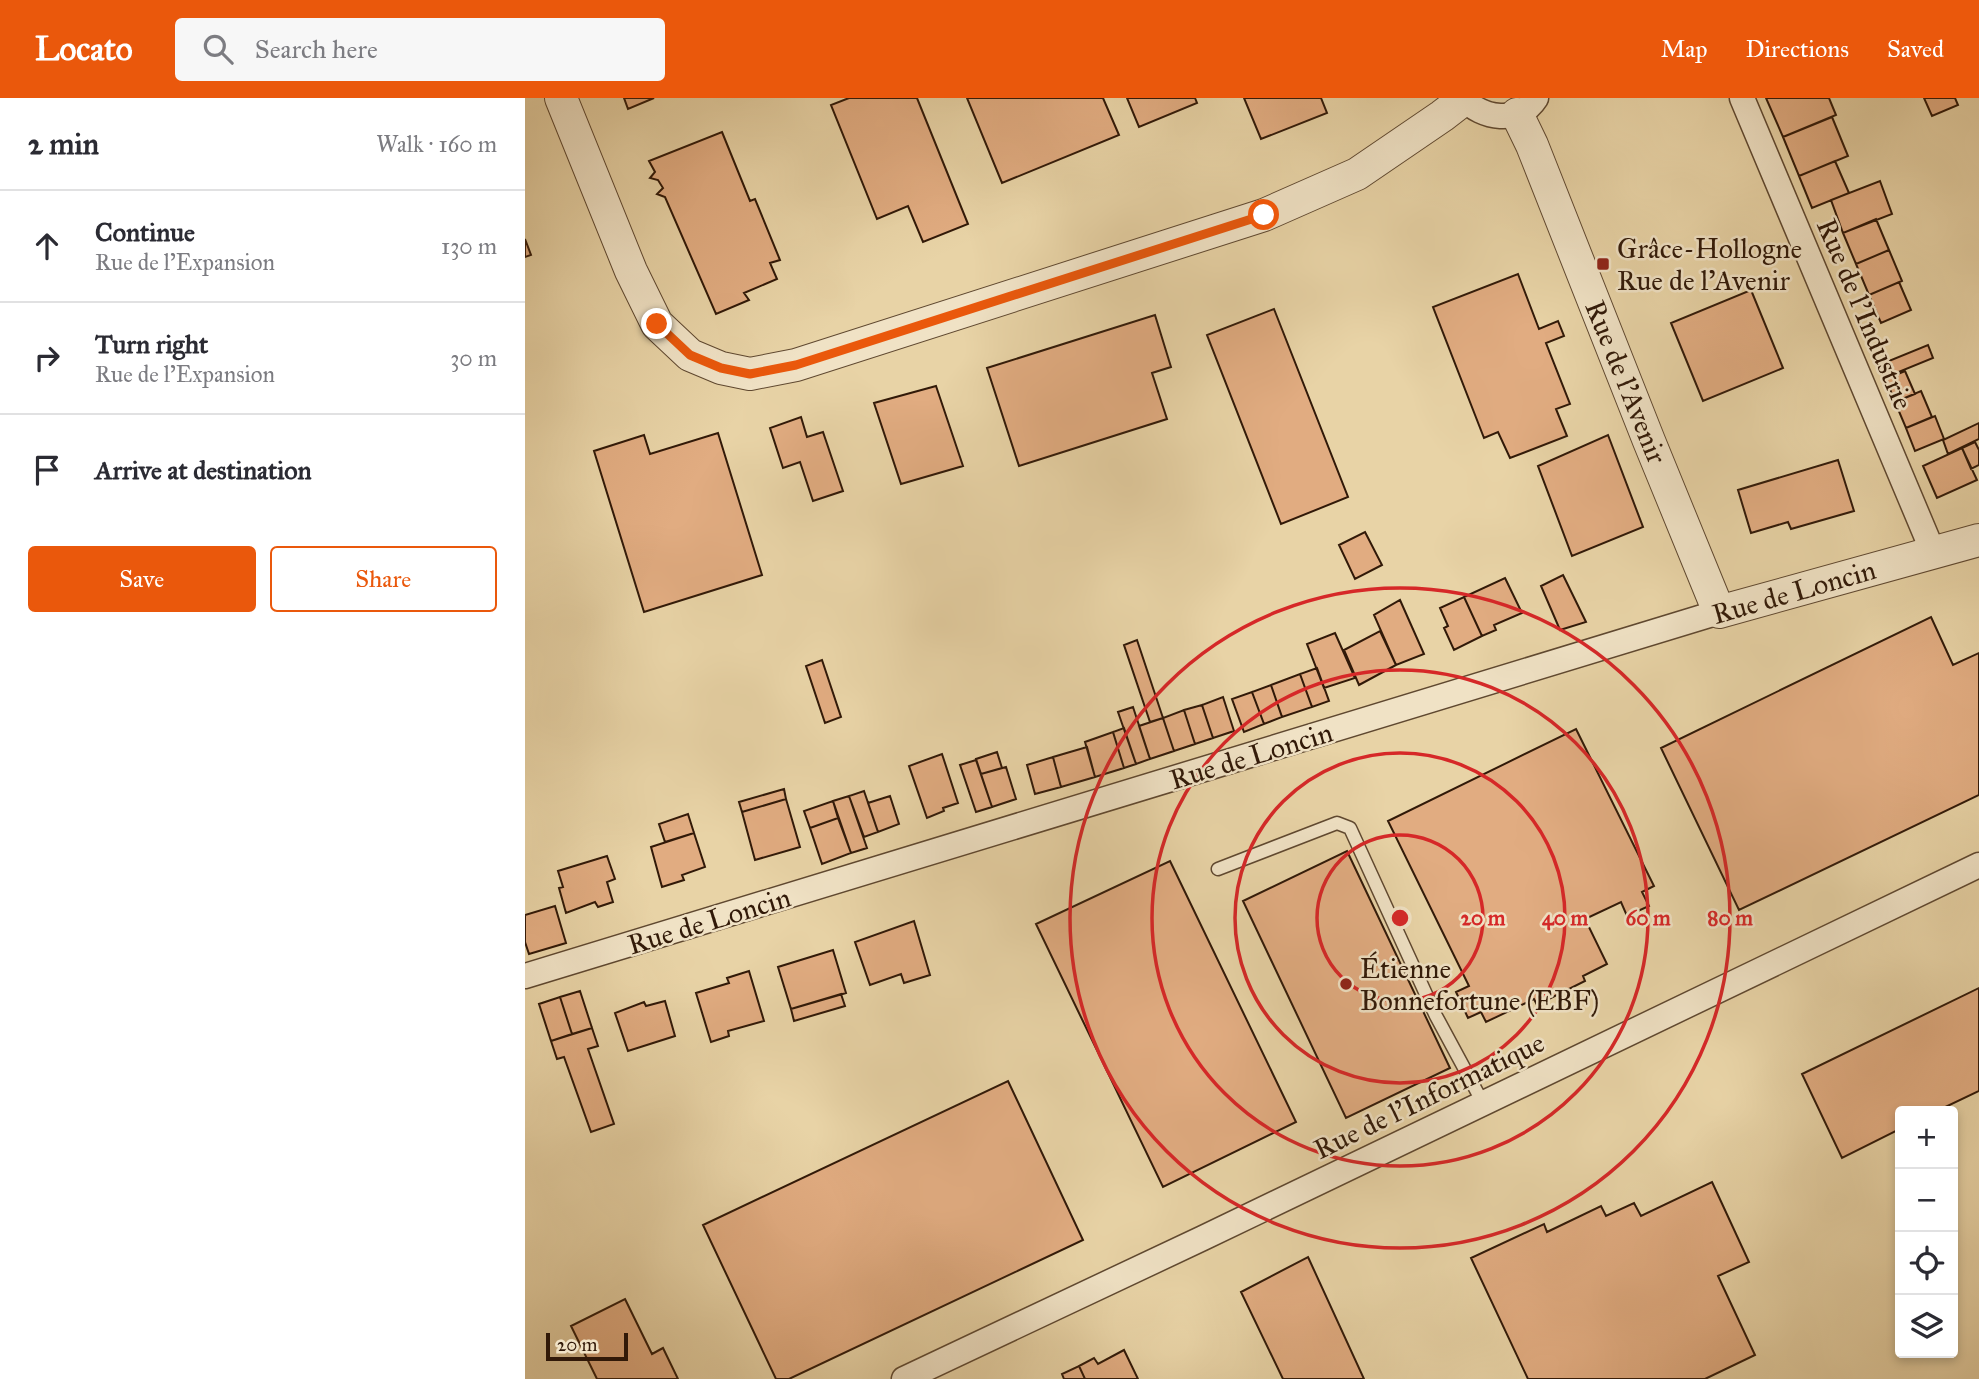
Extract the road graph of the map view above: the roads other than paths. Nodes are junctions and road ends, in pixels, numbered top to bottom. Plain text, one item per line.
1 (561, 98) edge
2 (1464, 98) edge
3 (1742, 98) edge
4 (1526, 106) edge
5 (1979, 540) edge
6 (1933, 552) junction
7 (1719, 612) junction
8 (1979, 865) edge
9 (1218, 869) dead end
10 (525, 976) edge
11 (1483, 1103) junction
12 (904, 1379) edge

1 - 2 street
2 - 4 street, Rue de l'Avenir
3 - 6 street, Rue de l'Industrie
4 - 7 street, Rue de l'Avenir
5 - 6 street, Rue de Loncin
6 - 7 street, Rue de Loncin
7 - 10 street, Rue de Loncin
8 - 11 street, Rue de l'Informatique
9 - 11 lane
11 - 12 street, Rue de l'Informatique

